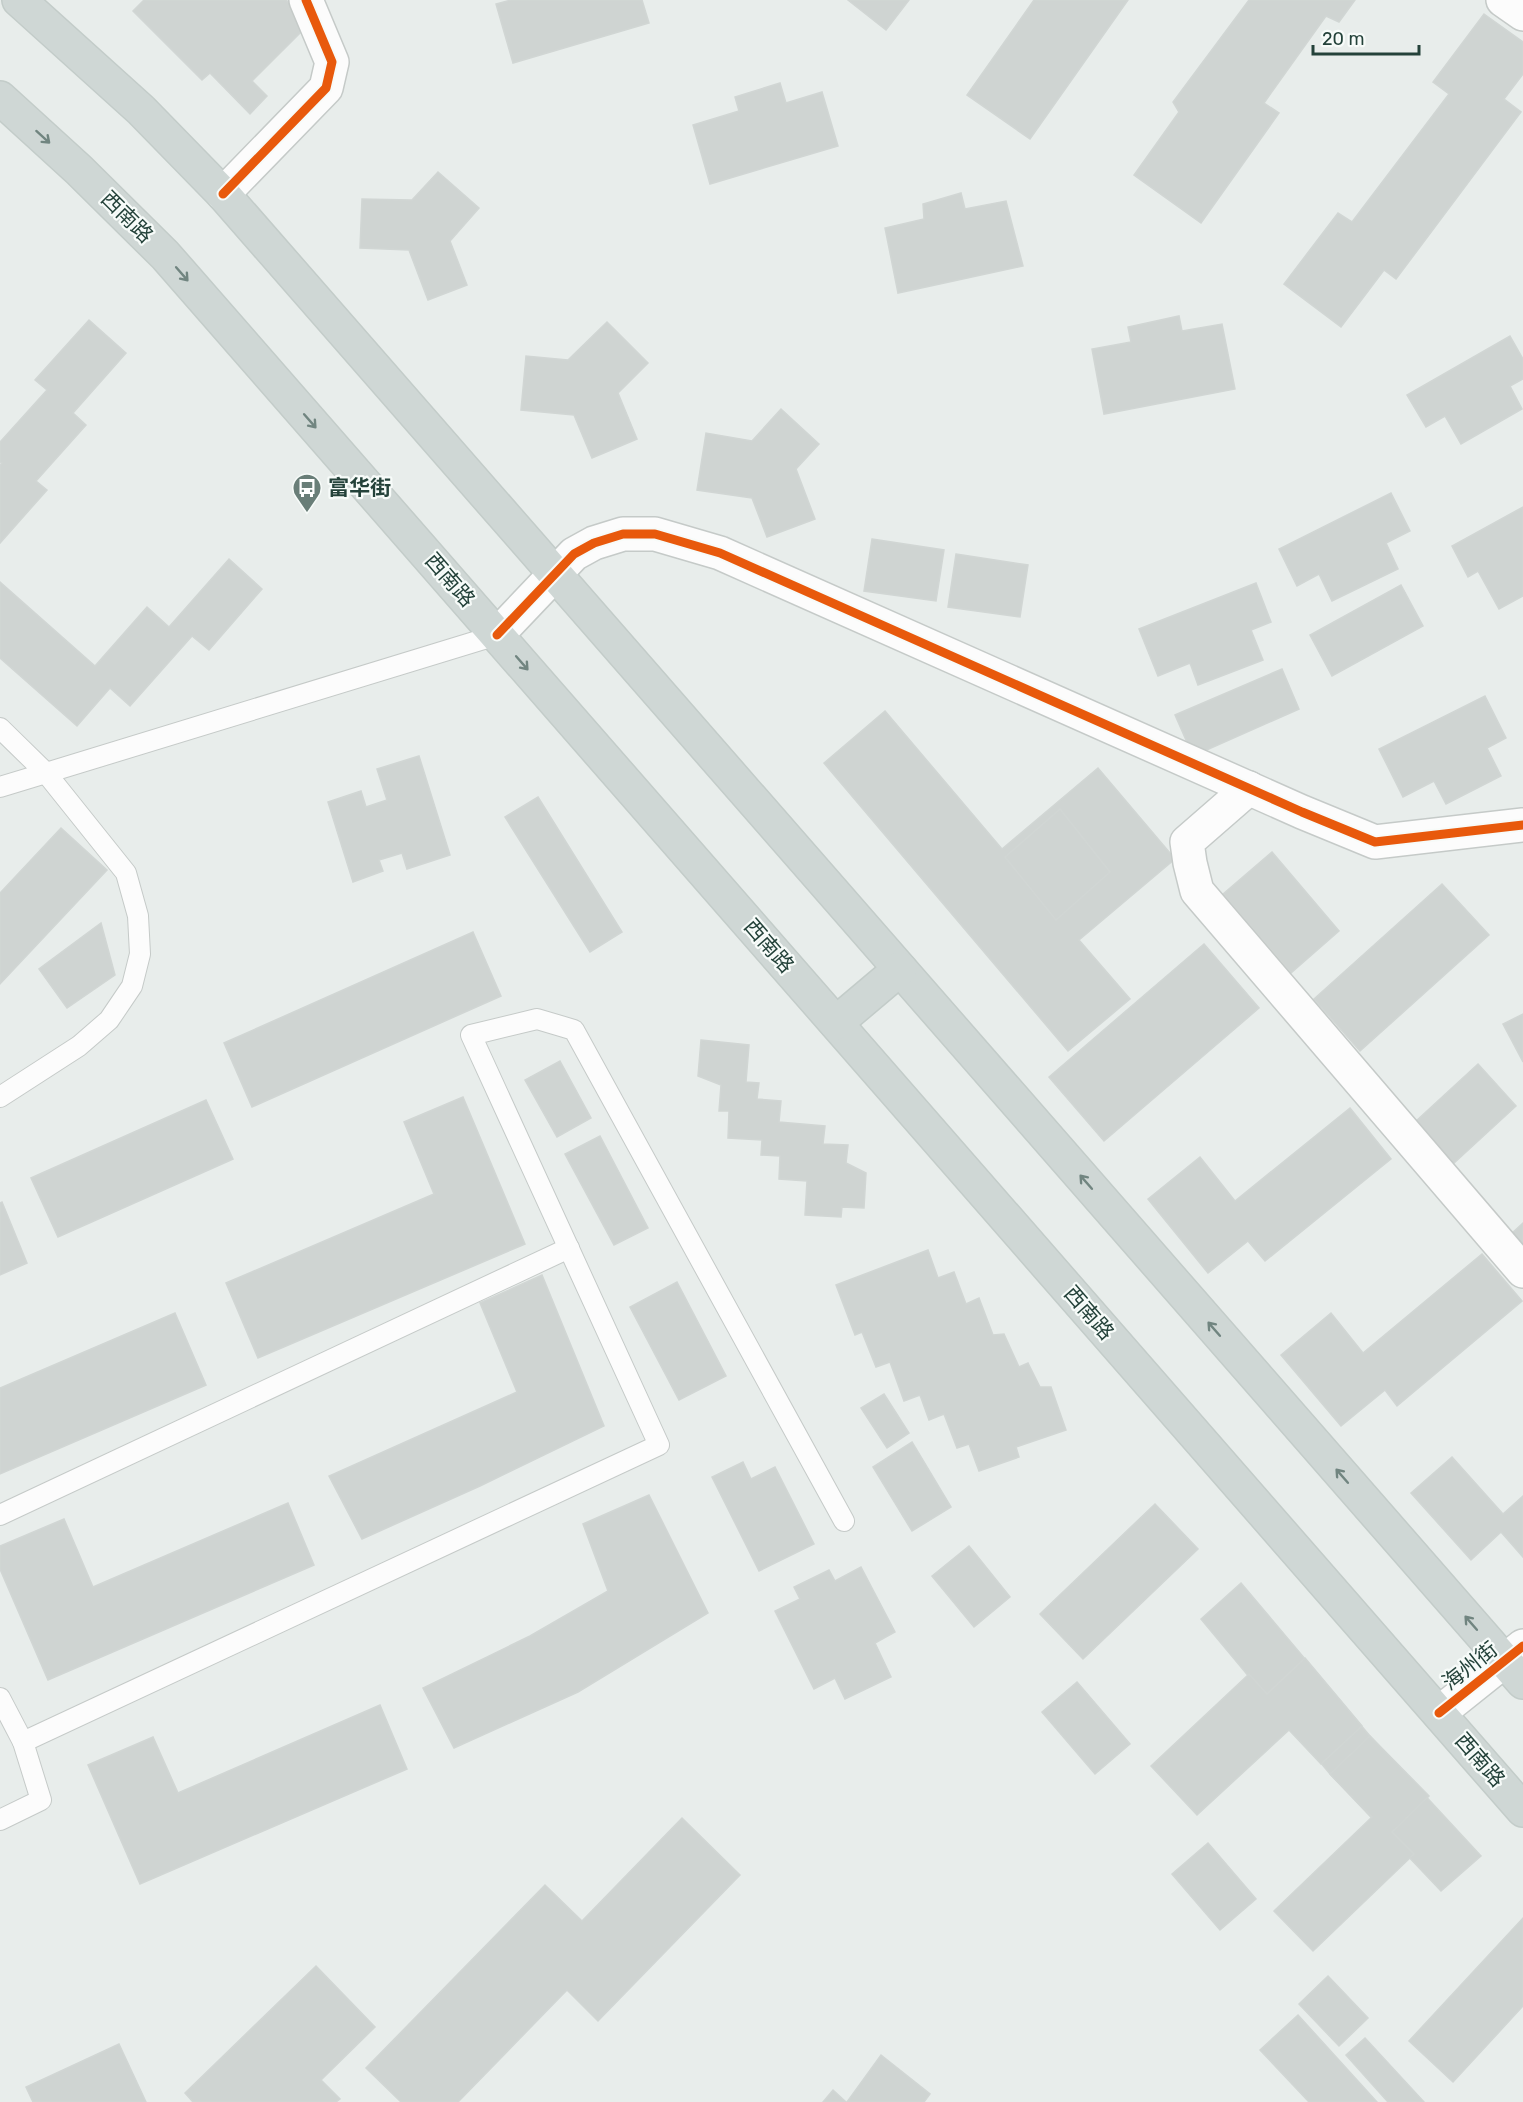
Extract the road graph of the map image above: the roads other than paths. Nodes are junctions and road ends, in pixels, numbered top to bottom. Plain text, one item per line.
1 (19, 0) edge
2 (306, 0) edge
3 (1503, 0) edge
4 (1523, 14) edge
5 (0, 98) edge
6 (223, 194) junction
7 (554, 574) junction
8 (497, 635) junction
9 (0, 728) edge
10 (46, 773) junction
11 (0, 788) edge
12 (1249, 788) junction
13 (1523, 825) edge
14 (900, 969) junction
15 (836, 1023) junction
16 (0, 1097) edge
17 (569, 1248) junction
18 (1523, 1271) edge
19 (0, 1515) edge
20 (844, 1521) dead end
21 (1517, 1663) edge
22 (0, 1698) edge
23 (1439, 1713) junction
24 (23, 1742) junction
25 (1523, 1810) edge
26 (0, 1820) edge

1 - 6 main road
2 - 6 street
3 - 4 street
5 -> 8 main road, 西南路
6 - 7 main road
7 - 8 street
7 - 12 street
7 - 14 main road
8 - 10 lane
8 -> 15 main road, 西南路
9 - 10 lane
10 - 11 lane
10 - 16 lane
12 - 13 street
12 - 18 street
14 - 15 main road
21 -> 14 main road
15 - 23 main road, 西南路
17 - 19 lane
17 - 20 lane
17 - 24 lane
21 - 23 street, 海州街
22 - 24 lane
23 - 25 main road, 西南路
24 - 26 lane

